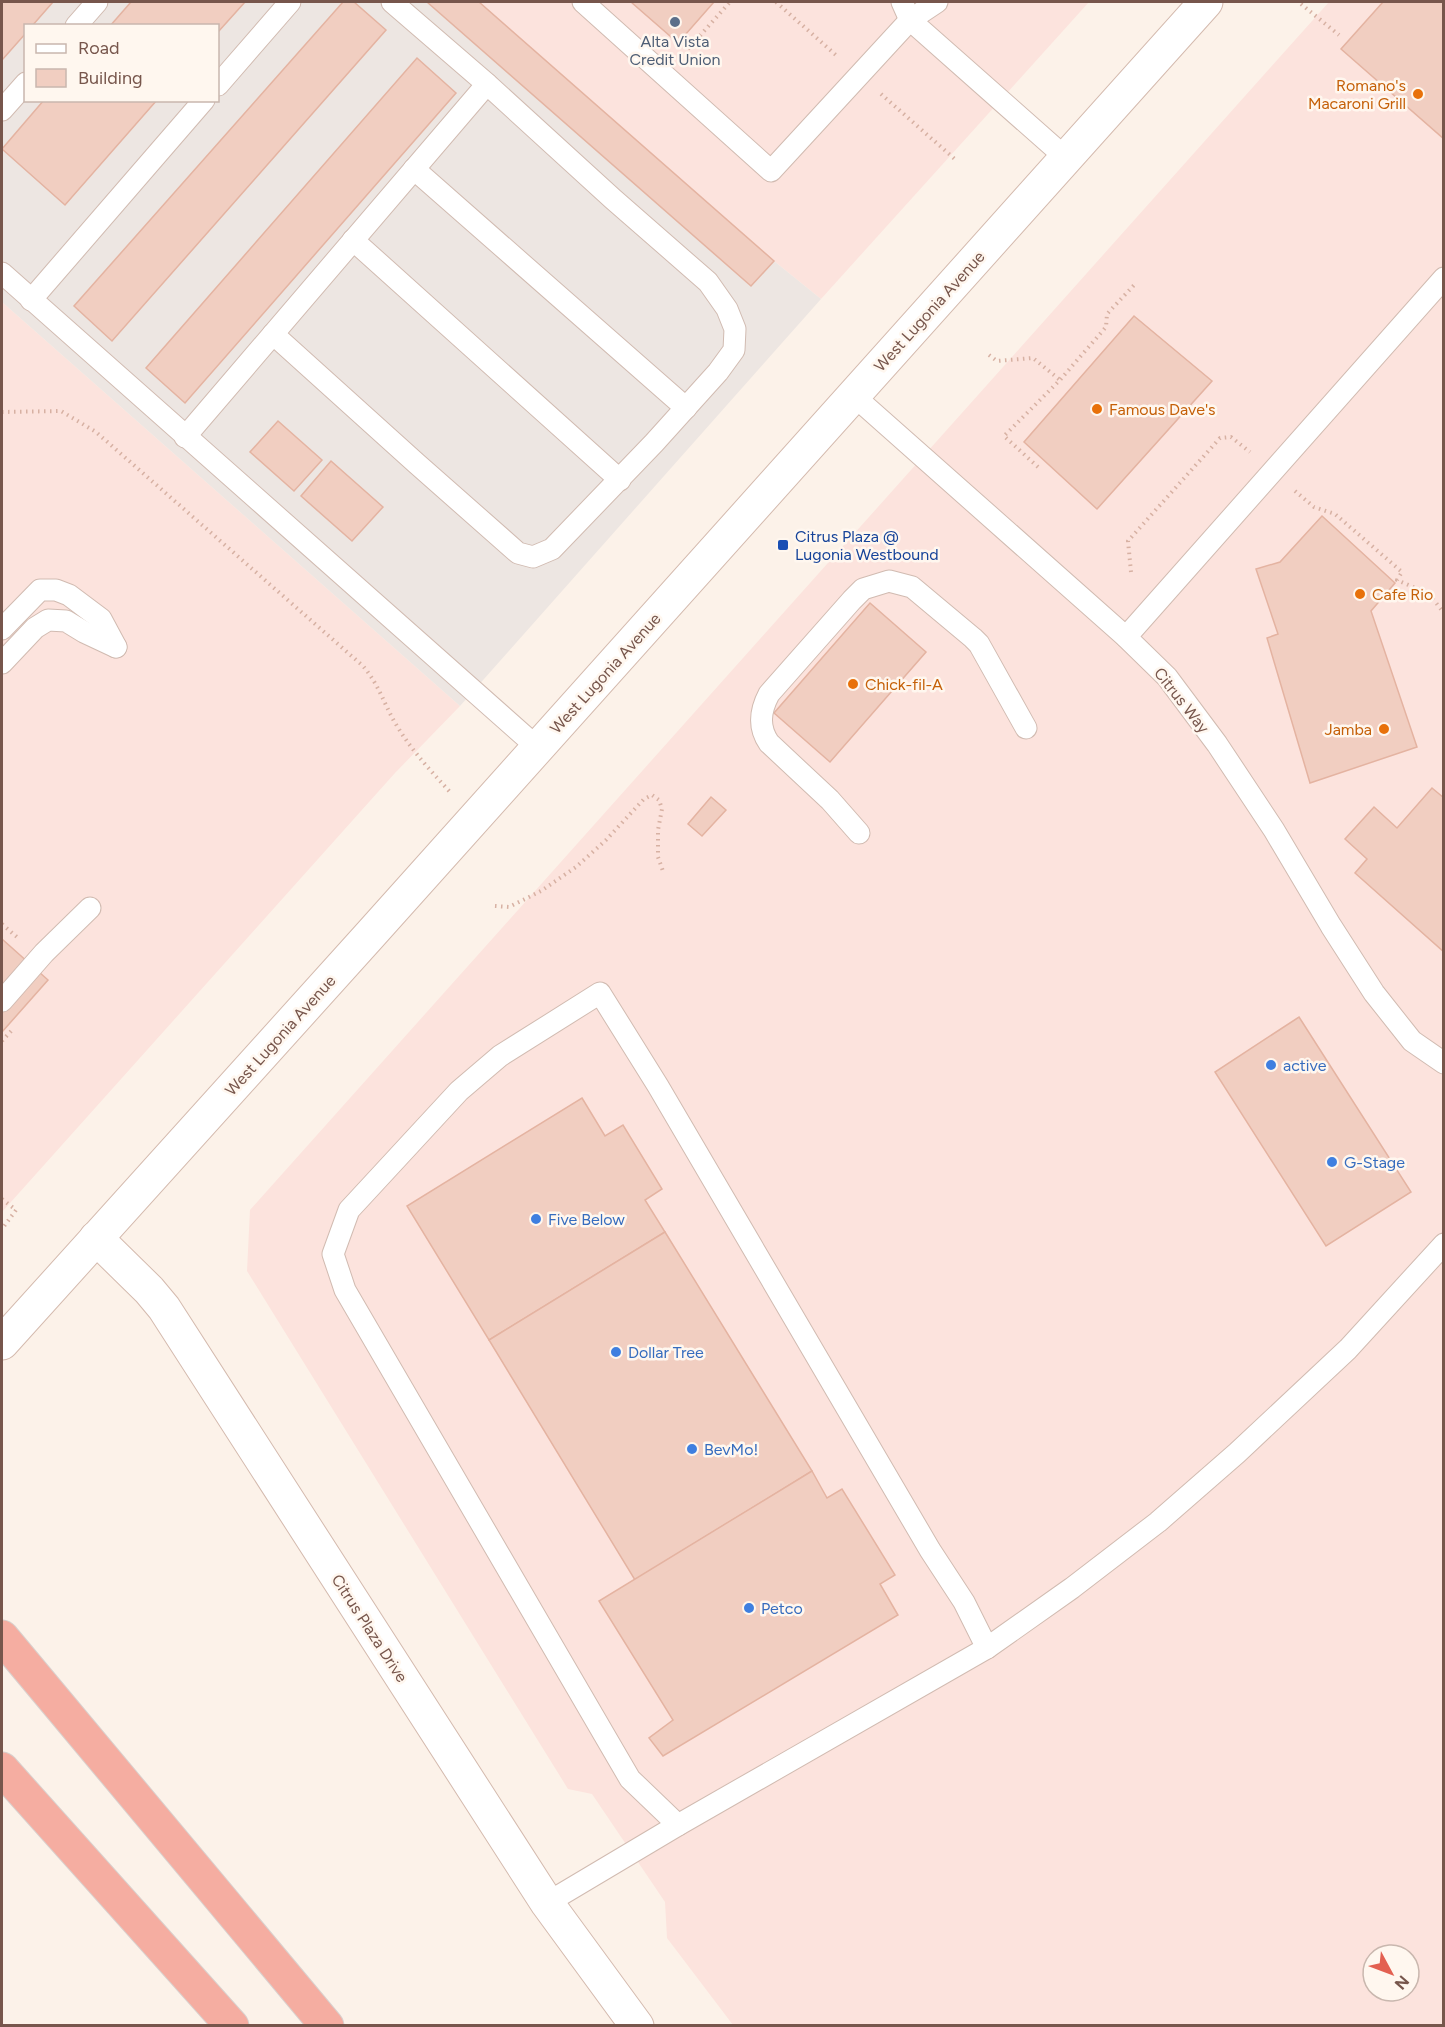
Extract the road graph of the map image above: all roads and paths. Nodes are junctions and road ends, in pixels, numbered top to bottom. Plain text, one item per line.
1 (97, 2) edge
2 (290, 2) edge
3 (392, 2) edge
4 (583, 2) edge
5 (729, 2) edge
6 (937, 2) edge
7 (1206, 2) edge
8 (1301, 4) dead end
9 (906, 10) edge
10 (78, 24) edge
11 (1339, 35) dead end
12 (688, 49) dead end
13 (219, 84) edge
14 (487, 84) junction
15 (24, 85) edge
16 (202, 102) edge
17 (2, 110) edge
18 (1066, 158) junction
19 (414, 169) junction
20 (353, 240) junction
21 (2, 273) edge
22 (1443, 278) edge
23 (1136, 283) dead end
24 (31, 300) junction
25 (273, 334) junction
26 (989, 356) dead end
27 (1060, 380) junction
28 (853, 395) junction
29 (686, 408) junction
30 (2, 412) edge
31 (185, 436) junction
32 (1250, 452) dead end
33 (1038, 467) dead end
34 (620, 480) junction
35 (1295, 491) dead end
36 (1131, 572) dead end
37 (1443, 613) edge
38 (2, 629) edge
39 (1126, 638) junction
40 (2, 663) edge
41 (1026, 728) dead end
42 (538, 748) junction
43 (474, 819) junction
44 (859, 833) dead end
45 (664, 874) dead end
46 (495, 906) dead end
47 (90, 908) dead end
48 (2, 1001) edge
49 (1443, 1063) edge
50 (2, 1199) edge
51 (2, 1229) edge
52 (96, 1238) junction
53 (1443, 1244) edge
54 (2, 1343) edge
55 (2, 1637) edge
56 (987, 1648) junction
57 (2, 1769) edge
58 (678, 1825) junction
59 (547, 1903) junction
60 (232, 2025) edge
61 (327, 2025) edge
62 (637, 2025) edge

1 - 10 lane
2 - 13 lane
3 - 14 lane
4 - 9 lane
5 - 12 path
6 - 9 lane
7 - 18 main road, West Lugonia Avenue
8 - 11 path
9 - 18 lane
14 - 19 lane
14 - 29 lane
15 - 17 lane
16 - 24 lane
18 - 28 main road, West Lugonia Avenue
19 - 20 lane
19 - 29 lane
20 - 25 lane
20 - 34 lane
21 - 24 lane
22 - 39 lane
23 - 27 path
24 - 31 lane
25 - 31 lane
25 - 34 lane
26 - 27 path
27 - 33 path
28 - 39 lane, Citrus Way
28 - 42 main road, West Lugonia Avenue
29 - 34 lane
30 - 43 path
31 - 42 lane
32 - 36 path
35 - 37 path
38 - 40 lane
39 - 49 lane, Citrus Way
41 - 44 lane
42 - 43 main road, West Lugonia Avenue
43 - 52 main road, West Lugonia Avenue
45 - 46 path
47 - 48 lane
50 - 51 path
52 - 54 main road, West Lugonia Avenue
52 - 59 main road, Citrus Plaza Drive
53 - 56 lane
55 - 61 highway
56 - 58 lane
56 - 58 lane
57 - 60 highway
58 - 59 lane
59 - 62 main road, Citrus Plaza Drive

